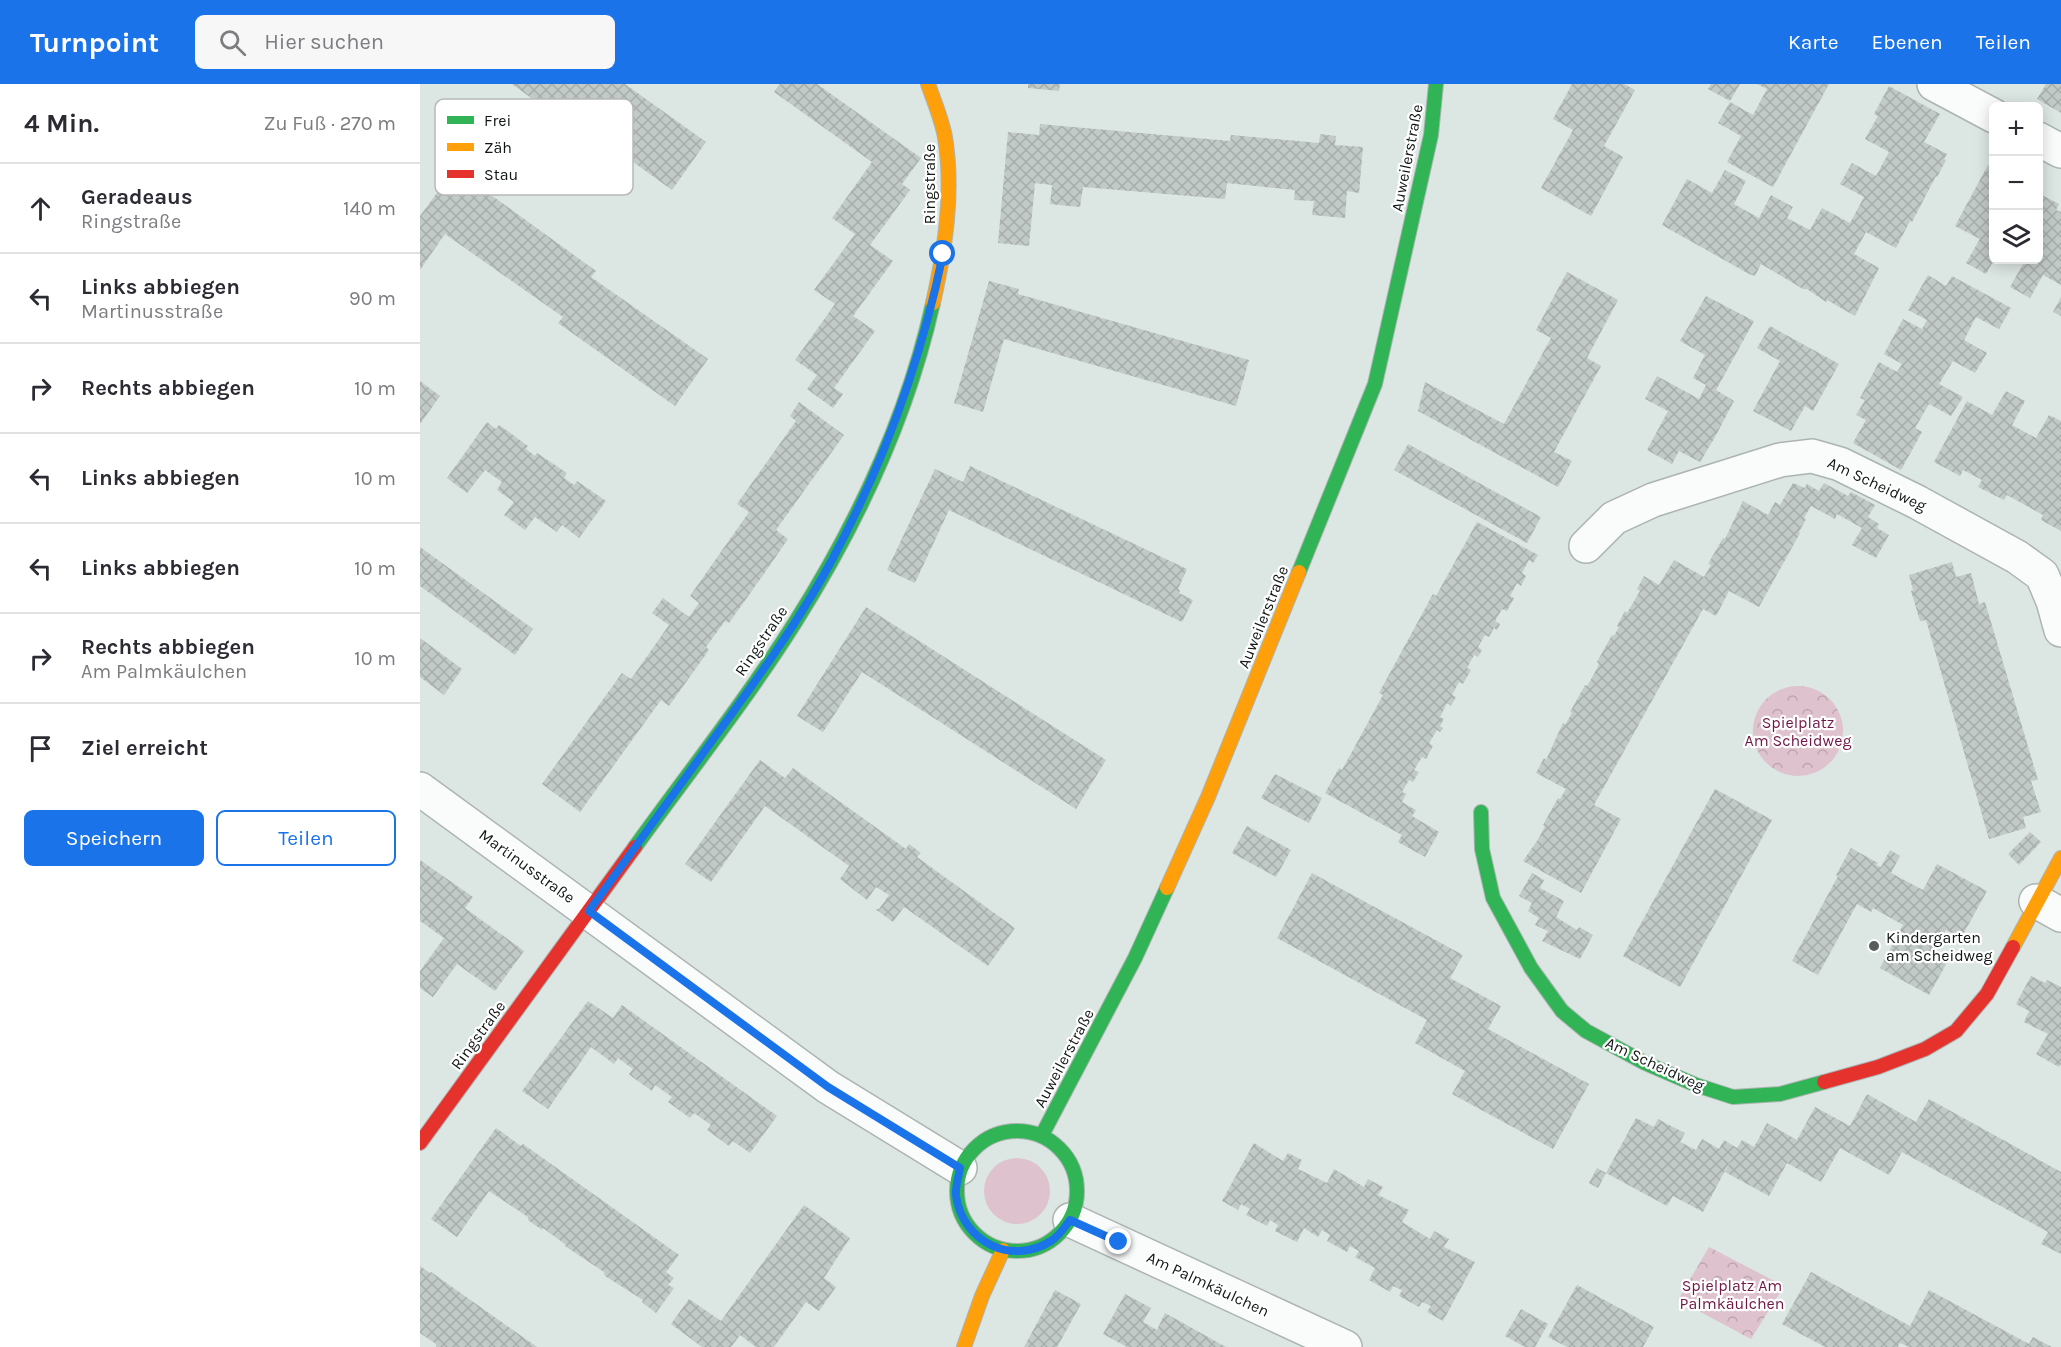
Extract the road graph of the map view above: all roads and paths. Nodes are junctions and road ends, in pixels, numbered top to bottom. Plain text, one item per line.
1 (928, 84) edge
2 (1437, 84) edge
3 (1934, 84) edge
4 (1989, 113) edge
5 (2043, 142) edge
6 (2061, 151) edge
7 (1586, 546) dead end
8 (2061, 630) edge
9 (420, 789) edge
10 (1481, 812) dead end
11 (2061, 858) edge
12 (2049, 908) edge
13 (589, 911) junction
14 (1042, 1135) junction
15 (420, 1143) edge
16 (960, 1168) junction
17 (1070, 1220) junction
18 (1003, 1250) junction
19 (964, 1347) edge
20 (1345, 1347) edge

1 - 13 street, Ringstraße
2 - 14 street, Auweilerstraße
3 - 4 street
5 - 6 street
7 - 8 street, Am Scheidweg
9 - 13 street, Martinusstraße
10 - 12 street, Am Scheidweg
11 - 12 street, Am Scheidweg
13 - 15 street, Ringstraße
13 - 16 street, Martinusstraße
14 - 16 street
14 - 17 street
16 - 18 street
17 - 18 street
17 - 20 street, Am Palmkäulchen
18 - 19 street

